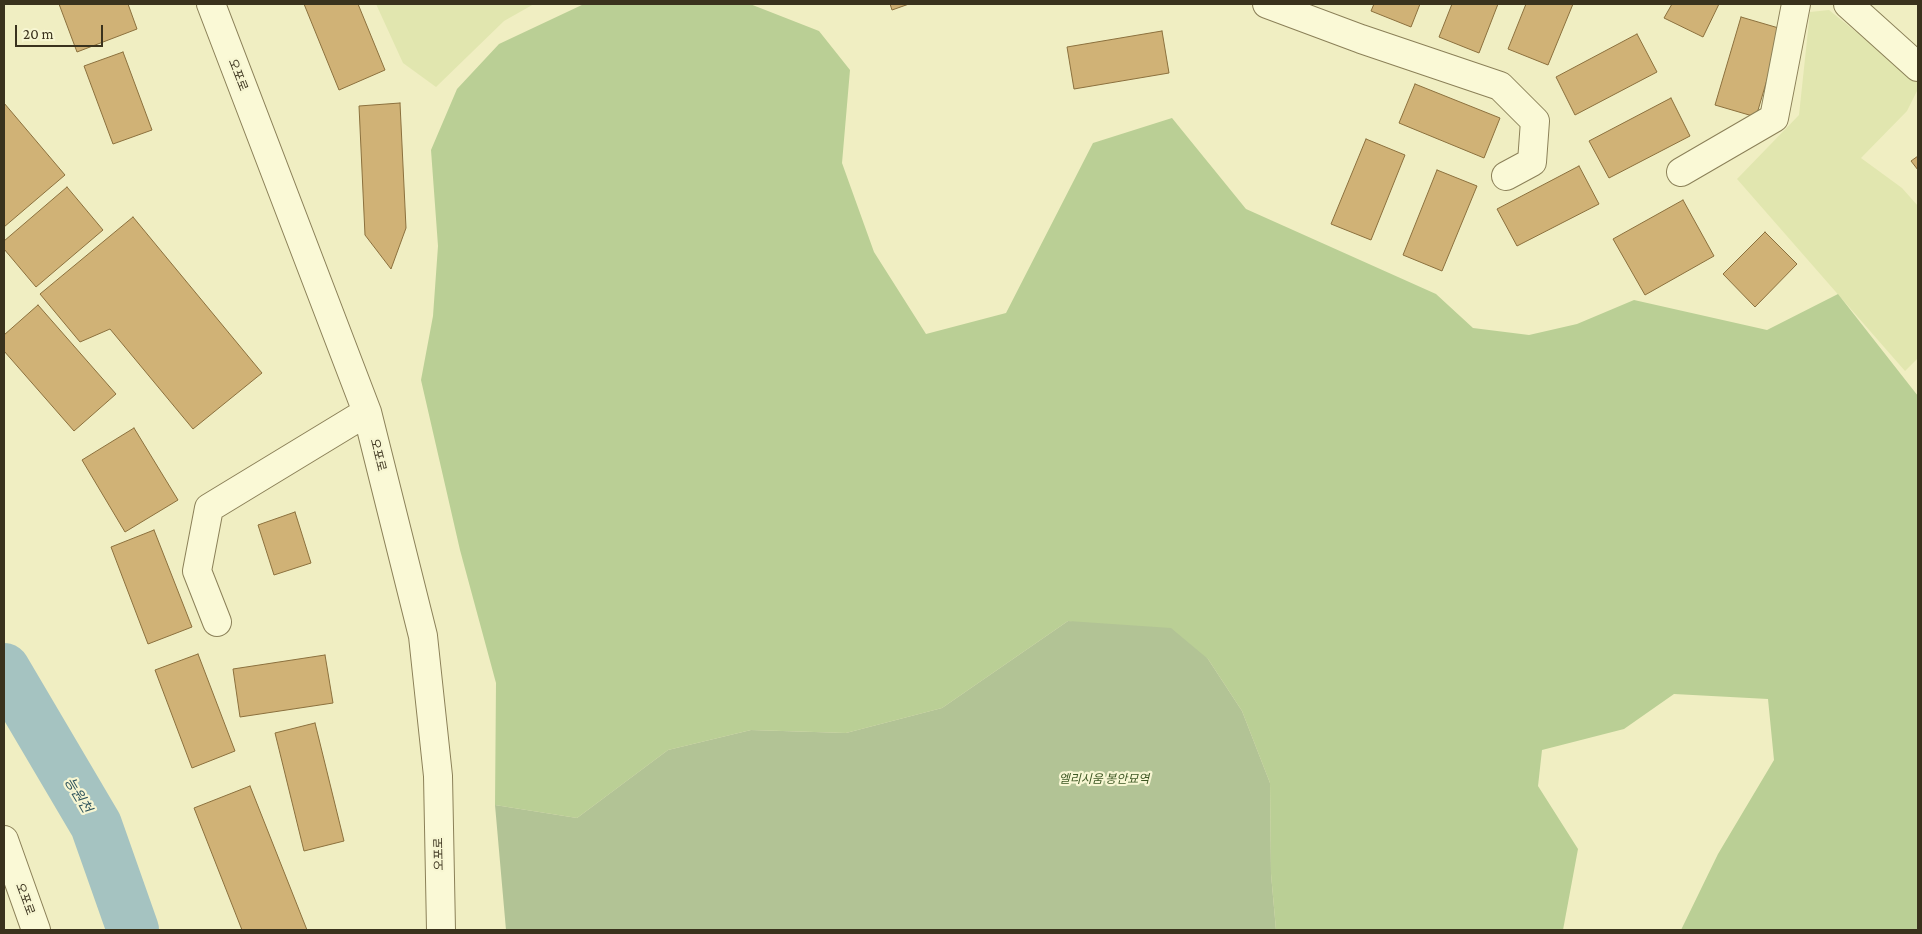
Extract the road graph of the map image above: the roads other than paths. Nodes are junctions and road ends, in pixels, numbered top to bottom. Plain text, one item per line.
1 (211, 4) edge
2 (1267, 4) edge
3 (1796, 4) edge
4 (1848, 4) edge
5 (1918, 67) edge
6 (1682, 172) dead end
7 (1506, 176) dead end
8 (367, 412) junction
9 (217, 622) dead end
10 (4, 840) edge
11 (36, 930) edge
12 (441, 930) edge

1 - 8 street, 오포로
2 - 7 street
3 - 6 street
4 - 5 street
8 - 9 street
8 - 12 street, 오포로
10 - 11 street, 오포로

